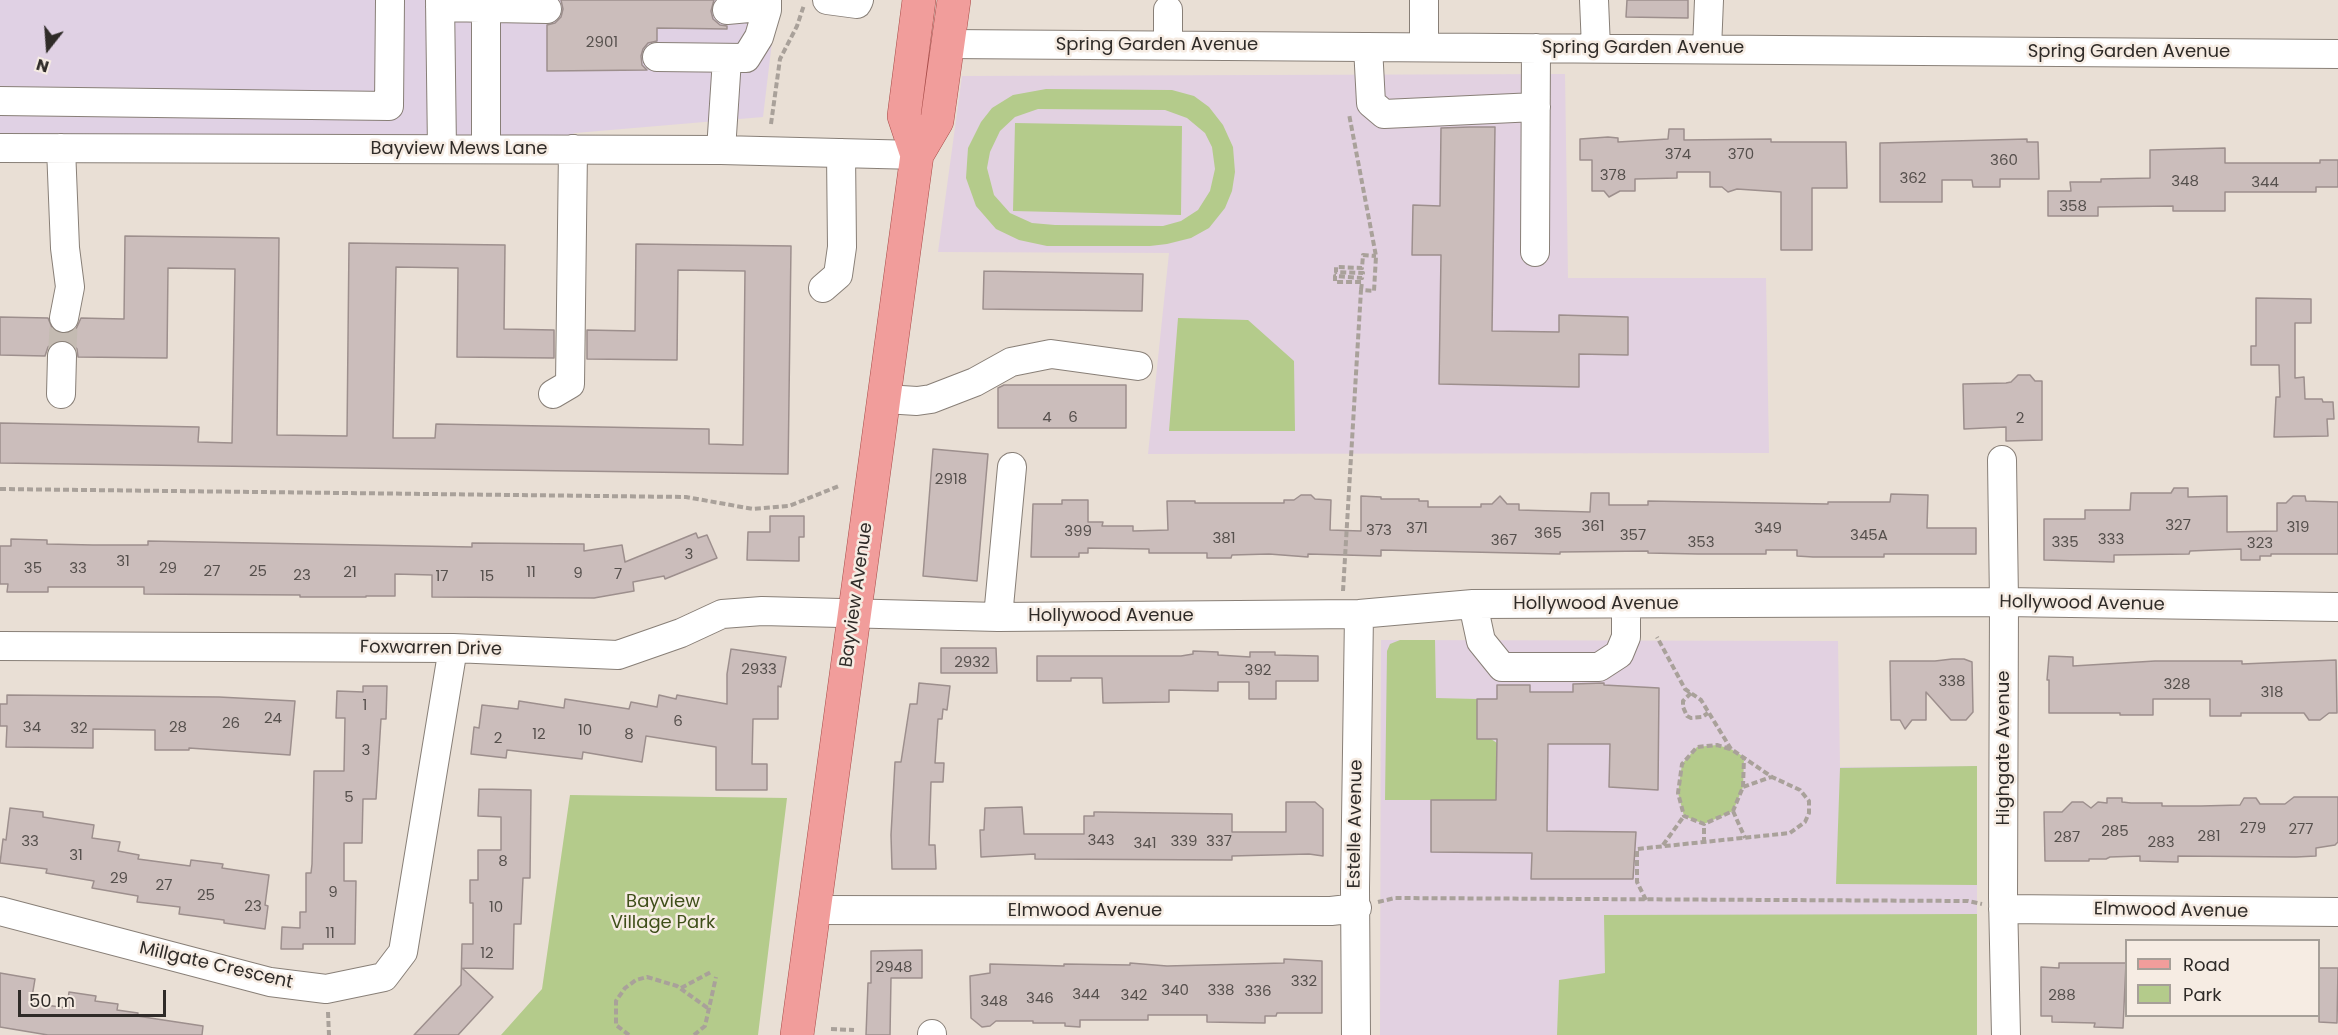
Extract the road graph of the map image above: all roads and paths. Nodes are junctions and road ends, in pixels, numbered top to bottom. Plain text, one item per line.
1 (390, 0) edge
2 (760, 0) edge
3 (767, 0) edge
4 (806, 0) edge
5 (827, 0) edge
6 (859, 0) edge
7 (919, 0) edge
8 (939, 0) edge
9 (954, 0) edge
10 (1424, 0) edge
11 (1594, 0) edge
12 (1709, 0) edge
13 (440, 3) edge
14 (486, 8) junction
15 (547, 9) dead end
16 (727, 9) dead end
17 (1168, 10) dead end
18 (948, 44) junction
19 (1168, 45) junction
20 (1368, 47) junction
21 (1424, 47) junction
22 (1536, 48) junction
23 (1596, 48) junction
24 (1707, 49) junction
25 (2338, 54) edge
26 (657, 57) dead end
27 (727, 59) junction
28 (0, 101) edge
29 (1348, 104) dead end
30 (1536, 107) junction
31 (771, 124) dead end
32 (0, 148) edge
33 (61, 148) junction
34 (442, 149) junction
35 (486, 149) junction
36 (573, 149) junction
37 (721, 150) junction
38 (841, 153) junction
39 (917, 155) junction
40 (1535, 252) dead end
41 (1376, 256) junction
42 (823, 288) dead end
43 (1361, 290) junction
44 (64, 318) tunnel mouth
45 (62, 356) tunnel mouth
46 (1138, 366) dead end
47 (61, 394) dead end
48 (553, 394) dead end
49 (885, 399) junction
50 (2002, 460) dead end
51 (1012, 467) dead end
52 (839, 486) dead end
53 (0, 489) edge
54 (2004, 602) junction
55 (1473, 604) junction
56 (1626, 604) junction
57 (1349, 607) junction
58 (2338, 607) edge
59 (855, 613) junction
60 (998, 617) junction
61 (1656, 637) dead end
62 (0, 646) edge
63 (453, 648) junction
64 (1691, 693) junction
65 (1708, 712) junction
66 (1731, 749) junction
67 (1744, 757) junction
68 (1772, 777) junction
69 (1743, 787) junction
70 (1733, 811) junction
71 (1684, 816) junction
72 (1704, 824) junction
73 (1745, 838) junction
74 (1704, 843) junction
75 (1662, 845) junction
76 (1646, 900) junction
77 (1357, 908) junction
78 (2003, 909) junction
79 (814, 910) junction
80 (0, 911) edge
81 (2338, 912) edge
82 (711, 972) dead end
83 (716, 977) dead end
84 (681, 988) junction
85 (709, 1009) junction
86 (831, 1029) dead end
87 (854, 1030) dead end
88 (629, 1035) edge
89 (694, 1035) edge
90 (797, 1035) edge
91 (1356, 1035) edge
92 (2006, 1035) edge

1 - 28 street
2 - 16 street
3 - 27 street
4 - 31 path
5 - 6 street
7 - 39 main road, Bayview Avenue
8 - 18 main road
9 - 18 main road, Bayview Avenue
10 - 21 street
11 - 23 street
12 - 24 street
13 - 14 street
13 - 34 street
14 - 15 street
14 - 35 street
17 - 19 street
18 - 19 street, Spring Garden Avenue
18 - 39 main road, Bayview Avenue
19 - 20 street, Spring Garden Avenue
20 - 21 street, Spring Garden Avenue
20 - 30 street
21 - 22 street, Spring Garden Avenue
22 - 23 street, Spring Garden Avenue
22 - 30 street
23 - 24 street, Spring Garden Avenue
24 - 25 street, Spring Garden Avenue
26 - 27 street
27 - 37 street
29 - 41 path
30 - 40 street
32 - 33 street, Bayview Mews Lane
33 - 34 street, Bayview Mews Lane
33 - 44 street
34 - 35 street, Bayview Mews Lane
35 - 36 street, Bayview Mews Lane
36 - 37 street, Bayview Mews Lane
36 - 48 street
37 - 38 street, Bayview Mews Lane
38 - 39 street, Bayview Mews Lane
38 - 42 street
39 - 49 main road, Bayview Avenue
41 - 43 path
41 - 43 path
43 - 57 path
45 - 47 street
46 - 49 street
49 - 59 main road, Bayview Avenue
50 - 54 street, Highgate Avenue
51 - 60 street
52 - 53 path
54 - 56 street, Hollywood Avenue
54 - 58 street, Hollywood Avenue
54 - 78 street, Highgate Avenue
55 - 56 street, Hollywood Avenue
55 - 56 street
55 - 57 street, Hollywood Avenue
57 - 60 street, Hollywood Avenue
57 - 77 street, Estelle Avenue
59 - 60 street, Hollywood Avenue
59 - 63 street, Foxwarren Drive
59 - 79 main road, Bayview Avenue
61 - 64 path
62 - 63 street, Foxwarren Drive
63 - 80 street, Millgate Crescent
64 - 65 path
64 - 65 path
65 - 66 path
66 - 67 path
66 - 71 path
67 - 68 path
67 - 69 path
68 - 69 path
68 - 73 path
69 - 70 path
70 - 72 path
70 - 73 path
71 - 72 path
71 - 75 path
72 - 74 path
73 - 74 path
74 - 75 path
75 - 76 path
76 - 77 path
76 - 78 path
77 - 79 street, Elmwood Avenue
77 - 91 street, Estelle Avenue
78 - 81 street, Elmwood Avenue
78 - 92 street, Highgate Avenue
79 - 90 main road, Bayview Avenue
82 - 84 path
83 - 85 path
84 - 85 path
84 - 88 path
85 - 89 path
86 - 87 path

